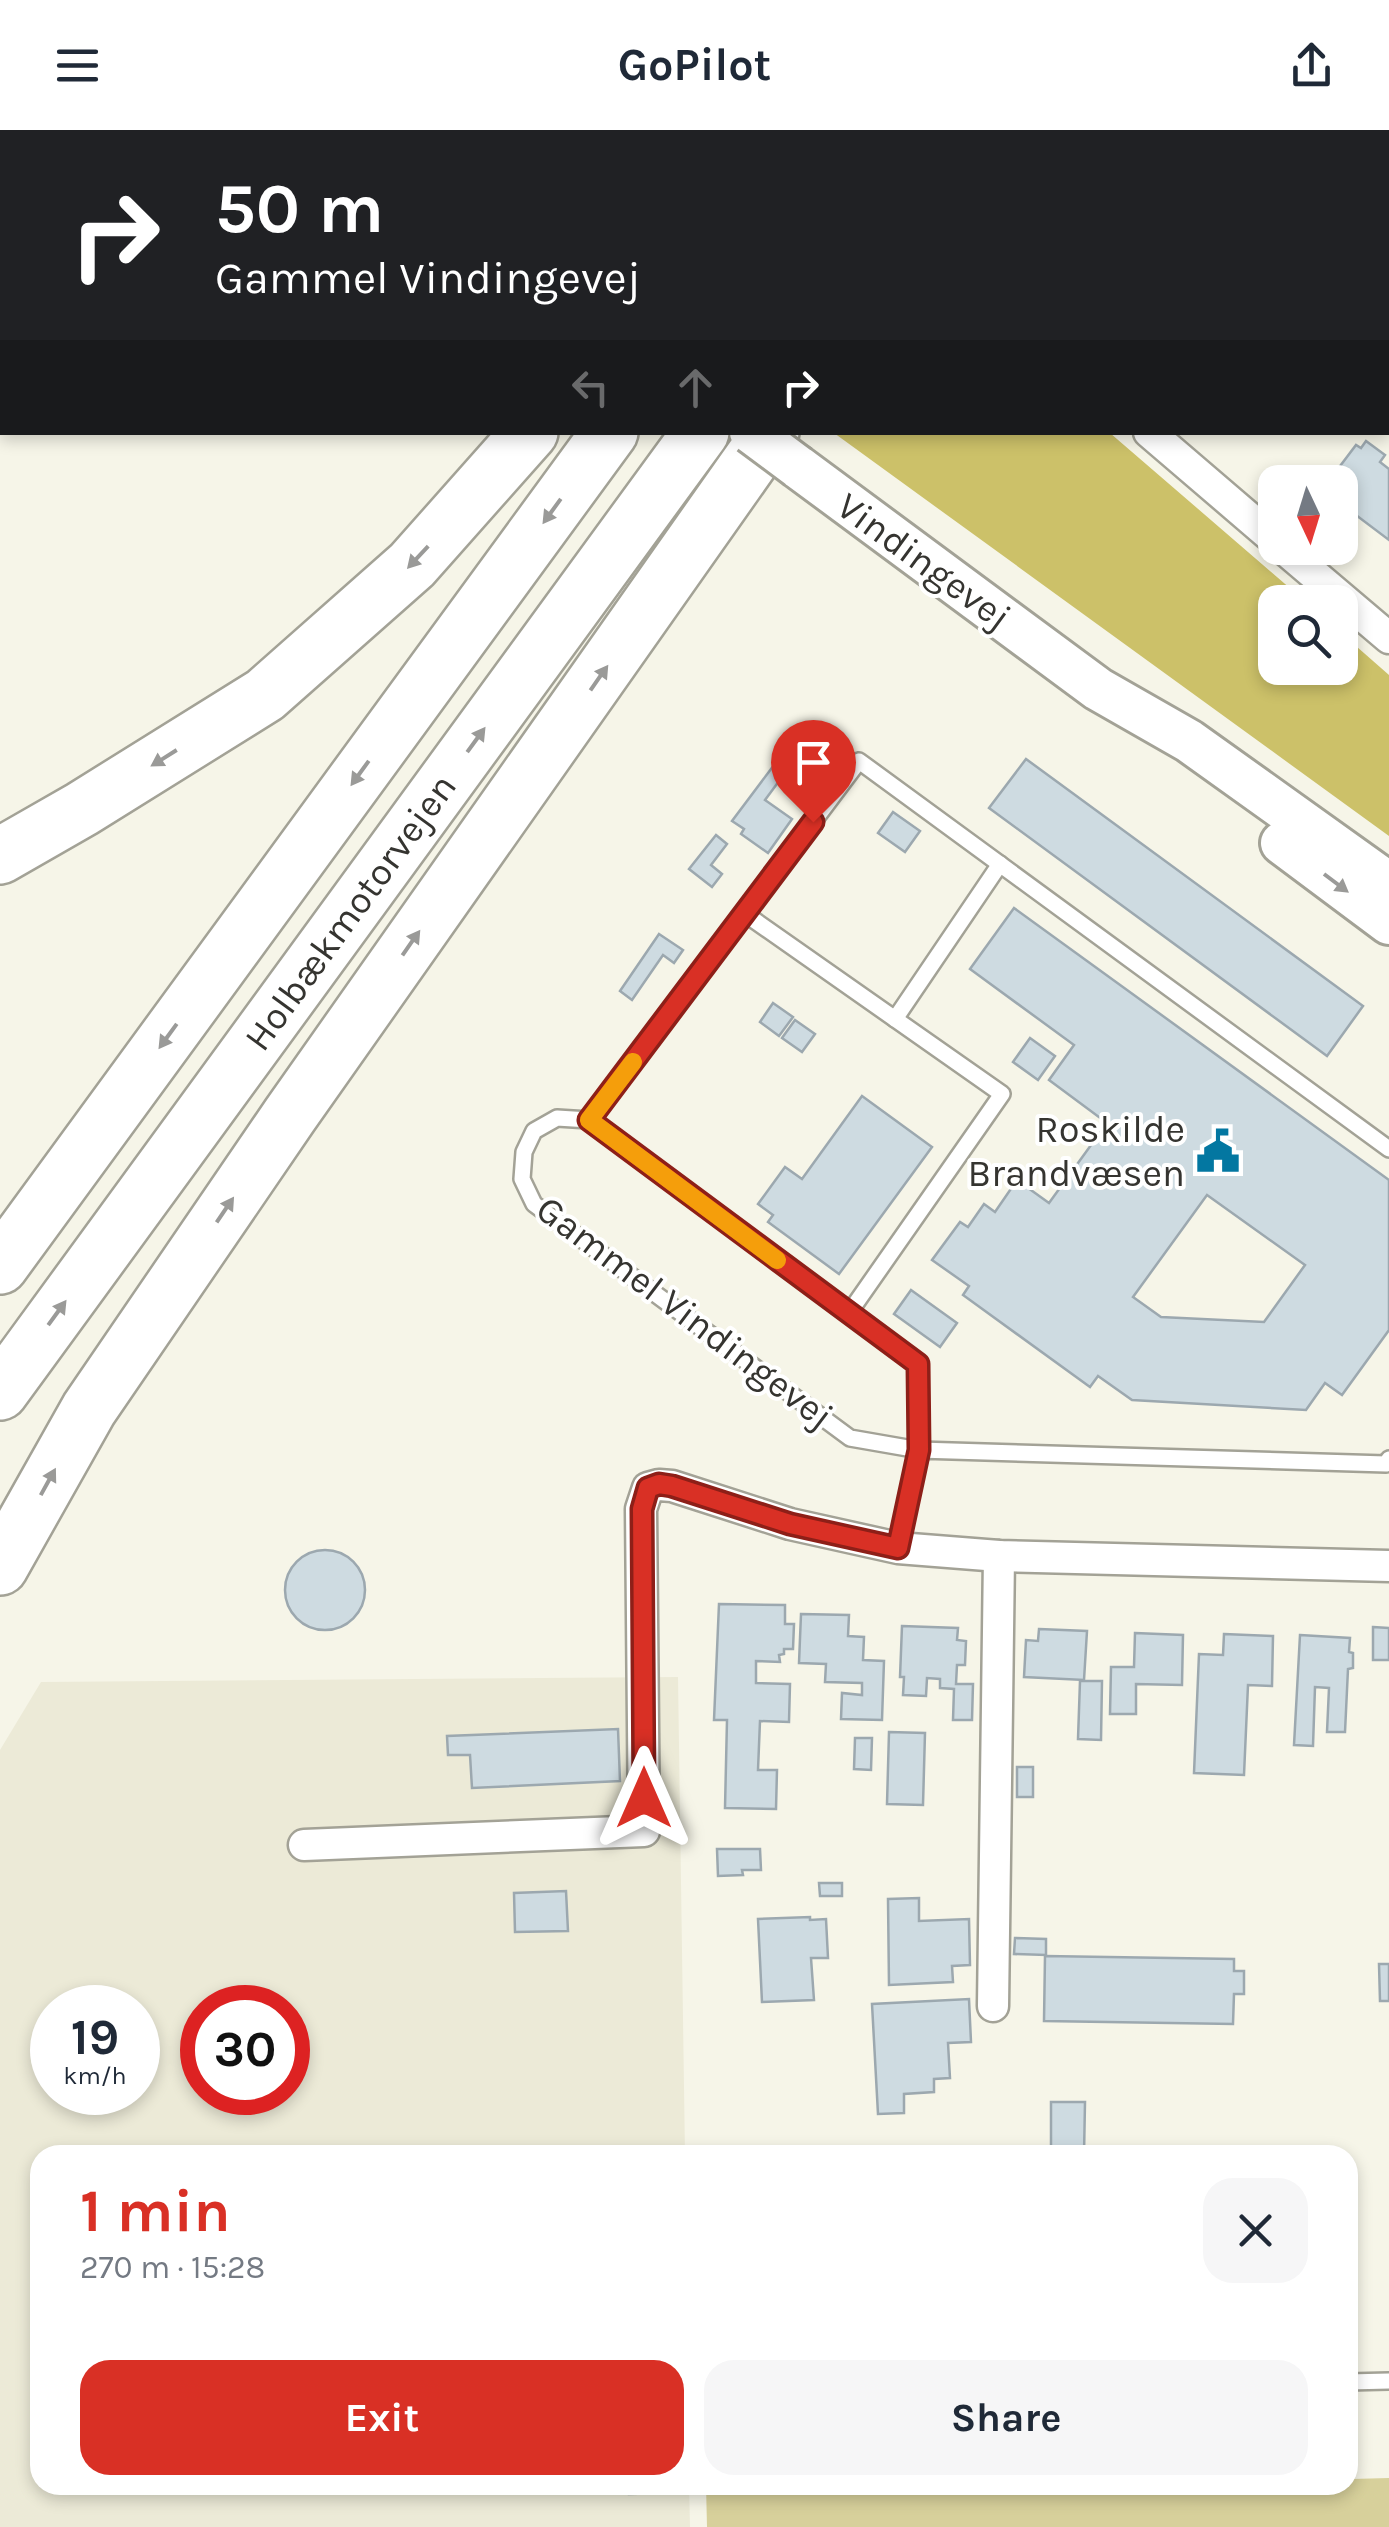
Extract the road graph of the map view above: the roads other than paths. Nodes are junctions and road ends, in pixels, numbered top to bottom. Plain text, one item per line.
1 (527, 435) edge
2 (608, 435) edge
3 (699, 435) edge
4 (757, 435) edge
5 (1152, 435) edge
6 (785, 450) edge
7 (1258, 526) edge
8 (1303, 565) edge
9 (1389, 638) edge
10 (1098, 689) junction
11 (0, 856) edge
12 (1000, 864) junction
13 (1389, 884) edge
14 (744, 913) junction
15 (1389, 923) edge
16 (895, 1018) junction
17 (589, 1120) junction
18 (1389, 1149) edge
19 (0, 1266) edge
20 (848, 1312) junction
21 (0, 1392) edge
22 (919, 1450) junction
23 (1389, 1458) edge
24 (898, 1548) junction
25 (999, 1556) junction
26 (1389, 1566) edge
27 (0, 1567) edge
28 (304, 1845) dead end
29 (993, 2006) dead end
30 (1389, 2381) edge
31 (1358, 2382) edge

1 -> 11 highway
2 -> 19 highway, Holbækmotorvejen
21 -> 3 highway, Holbækmotorvejen
4 - 6 main road, Vindingevej, bridge
5 - 7 street
6 - 10 main road, Vindingevej
27 -> 6 highway
8 - 9 street
10 - 13 main road, Vindingevej
10 -> 15 main road, Vindingevej
12 - 14 lane
12 - 16 lane
12 - 18 lane
14 - 16 lane
14 - 17 lane
16 - 20 lane
17 - 20 lane
17 - 22 lane, Gammel Vindingevej
20 - 22 lane
22 - 23 lane, Gammel Vindingevej
22 - 24 lane
24 - 25 street
24 - 28 street
25 - 26 street
25 - 29 street
30 - 31 lane

